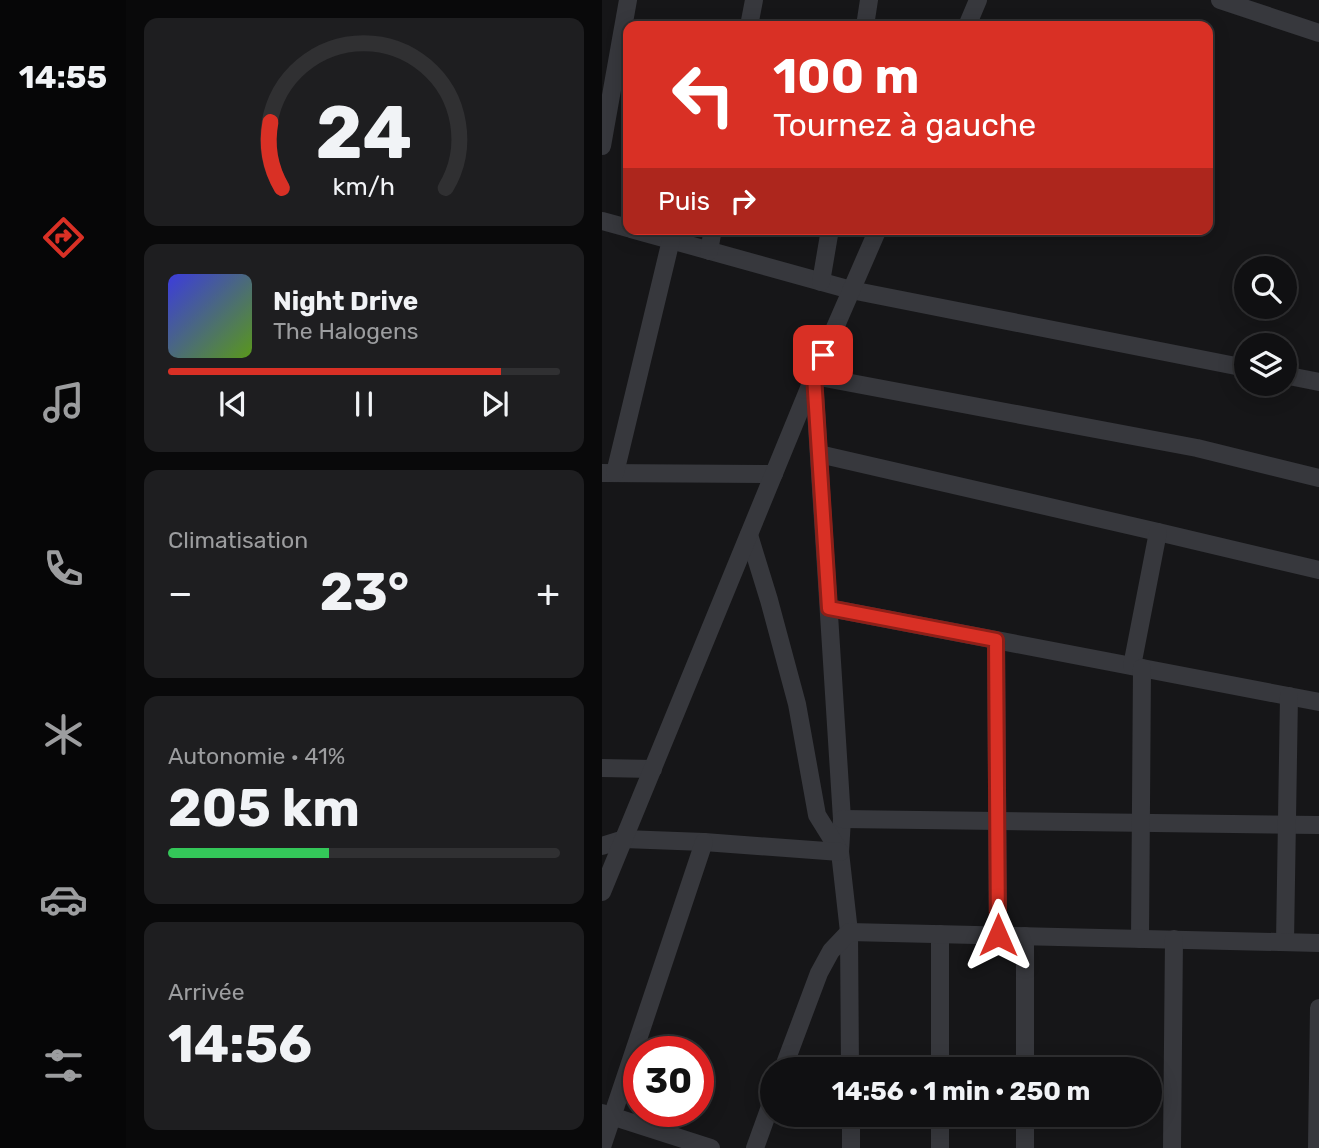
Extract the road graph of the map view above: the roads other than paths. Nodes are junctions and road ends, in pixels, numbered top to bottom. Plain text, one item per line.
1 (628, 0) edge
2 (754, 0) edge
3 (869, 0) edge
4 (978, 0) edge
5 (1220, 0) edge
6 (624, 21) edge
7 (750, 21) edge
8 (866, 21) edge
9 (969, 21) edge
10 (623, 28) edge
11 (1319, 33) edge
12 (602, 146) edge
13 (602, 221) edge
14 (623, 227) edge
15 (652, 235) edge
16 (712, 235) edge
17 (829, 235) edge
18 (875, 235) edge
19 (671, 240) junction
20 (709, 251) junction
21 (821, 282) junction
22 (851, 290) junction
23 (1234, 366) edge
24 (814, 376) junction
25 (1297, 378) edge
26 (1319, 382) edge
27 (819, 454) junction
28 (608, 473) edge
29 (774, 474) junction
30 (1319, 478) edge
31 (1158, 531) junction
32 (749, 535) junction
33 (1319, 570) edge
34 (829, 608) junction
35 (996, 640) junction
36 (1137, 667) junction
37 (1289, 696) junction
38 (1319, 702) edge
39 (602, 768) edge
40 (653, 769) junction
41 (842, 819) junction
42 (998, 821) junction
43 (1141, 823) junction
44 (1287, 825) junction
45 (1319, 825) edge
46 (624, 839) junction
47 (704, 842) junction
48 (602, 846) edge
49 (840, 852) junction
50 (602, 892) edge
51 (849, 932) junction
52 (940, 934) junction
53 (998, 935) junction
54 (1024, 936) junction
55 (1140, 939) junction
56 (1174, 939) junction
57 (1285, 942) junction
58 (1319, 943) edge
59 (1319, 1008) edge
60 (788, 1057) edge
61 (850, 1057) edge
62 (940, 1057) edge
63 (1025, 1057) edge
64 (607, 1115) edge
65 (763, 1127) edge
66 (850, 1127) edge
67 (940, 1127) edge
68 (1025, 1127) edge
69 (602, 1147) edge
70 (711, 1148) edge
71 (755, 1148) edge
72 (851, 1148) edge
73 (940, 1148) edge
74 (1025, 1148) edge
75 (1172, 1148) edge
76 (1317, 1148) edge

1 - 6 street
2 - 7 street
3 - 8 street
4 - 9 street
5 - 11 street
10 - 12 street
13 - 14 street
15 - 19 street
16 - 20 street
17 - 21 street
18 - 22 street
19 - 20 street
19 - 28 street
20 - 21 street
21 - 22 street
22 - 23 street
22 - 24 street
24 - 27 street
24 - 29 street
24 - 30 street
25 - 26 street
27 - 31 street
27 - 34 street
28 - 29 street
29 - 32 street
31 - 33 street
31 - 36 street
32 - 40 street
32 - 49 street
34 - 35 street
34 - 41 street
35 - 36 street
35 - 42 street
36 - 37 street
36 - 43 street
37 - 38 street
37 - 44 street
39 - 40 street
40 - 46 street
41 - 42 street
41 - 49 street
42 - 43 street
42 - 53 street
43 - 44 street
43 - 55 street
44 - 45 street
44 - 57 street
46 - 47 street
46 - 48 street
46 - 50 street
47 - 49 street
47 - 64 street
49 - 51 street
51 - 52 street
51 - 60 street
51 - 61 street
52 - 53 street
52 - 62 street
53 - 54 street
54 - 55 street
54 - 63 street
55 - 56 street
56 - 57 street
56 - 75 street
57 - 58 street
59 - 76 street
64 - 69 street
64 - 70 street
65 - 71 street
66 - 72 street
67 - 73 street
68 - 74 street

